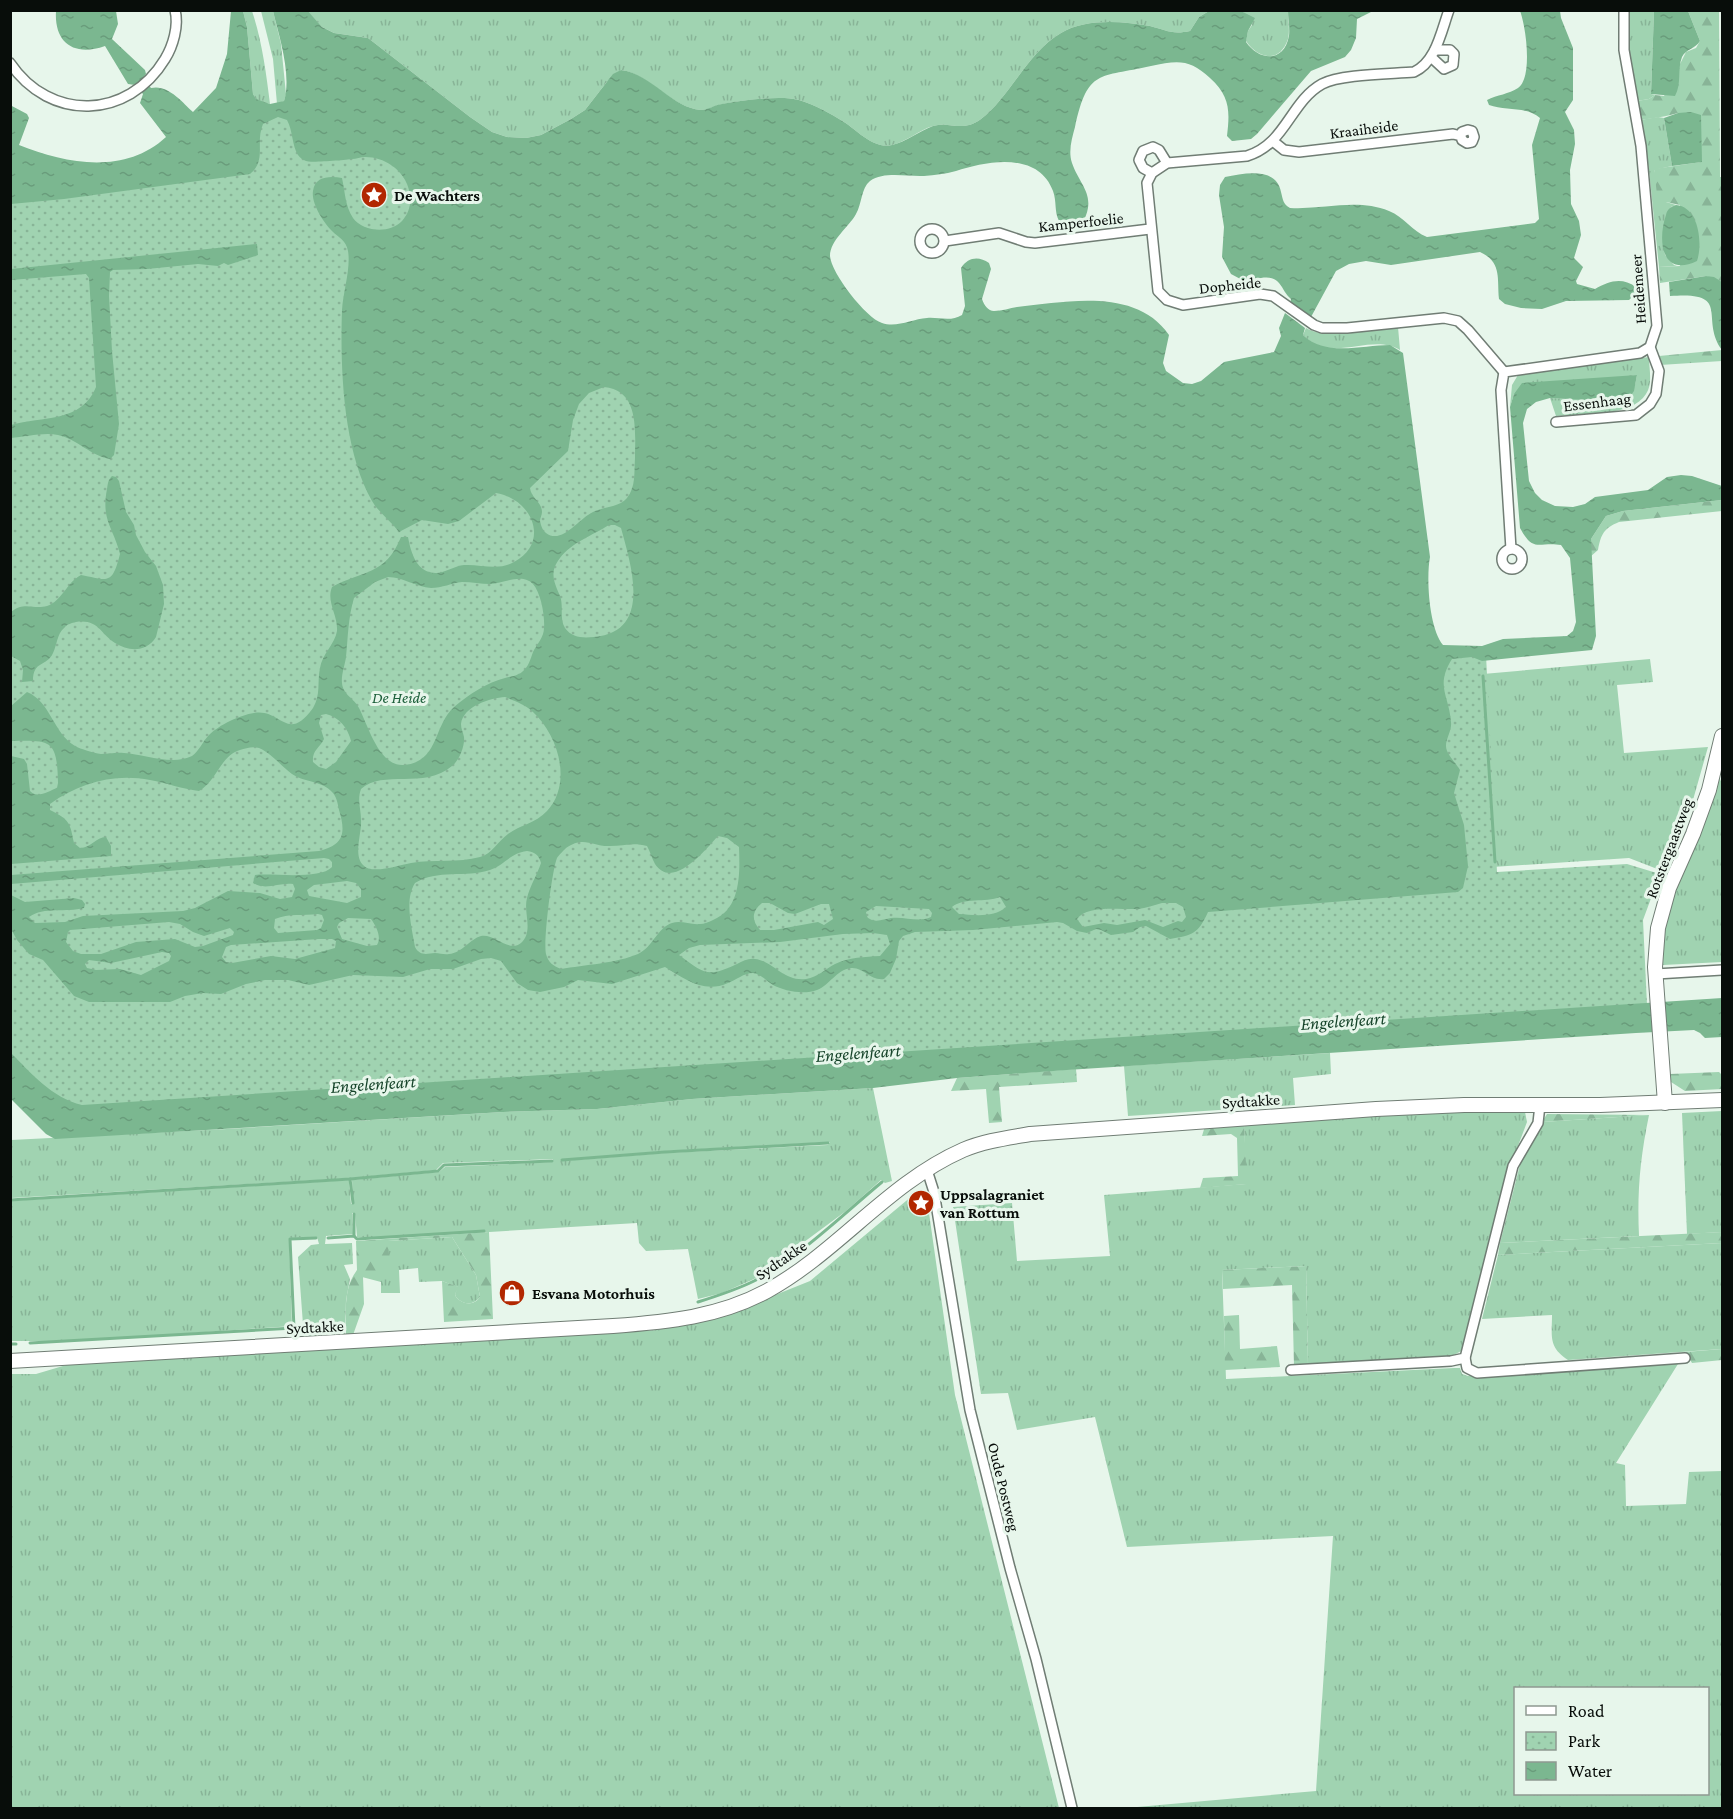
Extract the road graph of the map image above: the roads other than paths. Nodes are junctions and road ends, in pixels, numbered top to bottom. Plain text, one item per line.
1 (175, 10) edge
2 (1449, 10) edge
3 (1624, 10) edge
4 (10, 63) edge
5 (1461, 136) dead end
6 (1274, 142) junction
7 (1167, 163) junction
8 (1152, 173) junction
9 (1150, 229) junction
10 (945, 241) dead end
11 (1650, 347) junction
12 (1504, 372) junction
13 (1556, 422) dead end
14 (1511, 549) dead end
15 (1722, 736) edge
16 (1722, 970) edge
17 (1656, 974) junction
18 (1722, 1100) edge
19 (1665, 1103) junction
20 (1540, 1106) junction
21 (927, 1170) junction
22 (1465, 1358) junction
23 (1685, 1358) dead end
24 (10, 1361) edge
25 (1291, 1370) dead end
26 (1072, 1809) edge

1 - 4 street
2 - 6 street
3 - 11 street, Heidemeer
5 - 6 street, Kraaiheide
6 - 7 street
7 - 8 street
7 - 8 street, Dopheide
8 - 9 street, Dopheide
9 - 10 street, Kamperfoelie
9 - 12 street, Dopheide
11 - 12 street, Heidemeer
11 - 13 street, Essenhaag
12 - 14 street
15 - 17 street, Rotstergaastweg
16 - 17 street
17 - 19 street, Rotstergaastweg
18 - 19 street, Sydtakke
19 - 20 street, Sydtakke
20 - 21 street, Sydtakke
20 - 22 street
21 - 24 street, Sydtakke
21 - 26 street, Oude Postweg
22 - 23 street
22 - 25 street

